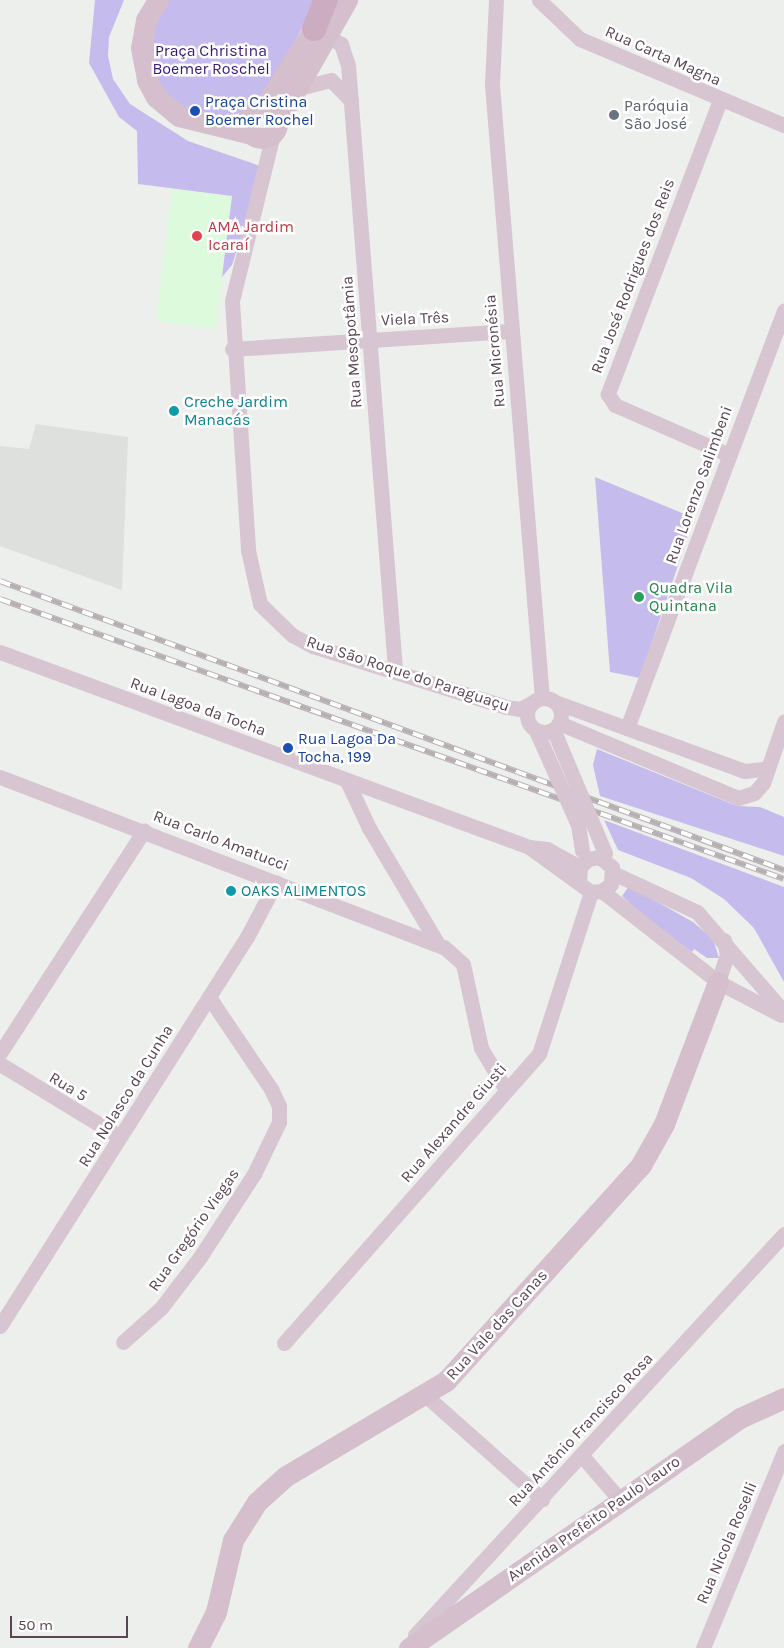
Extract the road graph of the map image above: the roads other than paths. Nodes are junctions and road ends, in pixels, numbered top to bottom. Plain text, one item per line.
1 (158, 0) edge
2 (326, 0) edge
3 (347, 0) edge
4 (496, 0) edge
5 (539, 0) edge
6 (321, 32) junction
7 (299, 88) junction
8 (720, 100) junction
9 (352, 102) junction
10 (262, 123) junction
11 (784, 125) edge
12 (784, 310) edge
13 (510, 331) junction
14 (369, 340) junction
15 (232, 349) junction
16 (727, 454) junction
17 (0, 652) edge
18 (395, 669) junction
19 (544, 701) junction
20 (784, 724) edge
21 (627, 728) junction
22 (557, 729) junction
23 (536, 731) junction
24 (768, 768) junction
25 (0, 778) edge
26 (347, 781) junction
27 (144, 830) junction
28 (581, 865) junction
29 (612, 870) junction
30 (276, 882) junction
31 (596, 892) junction
32 (724, 938) junction
33 (438, 944) junction
34 (718, 982) junction
35 (209, 997) junction
36 (784, 1012) edge
37 (784, 1017) edge
38 (0, 1053) edge
39 (0, 1064) edge
40 (506, 1090) junction
41 (120, 1137) junction
42 (784, 1234) edge
43 (0, 1326) edge
44 (123, 1342) dead end
45 (284, 1343) dead end
46 (425, 1395) junction
47 (784, 1398) edge
48 (784, 1451) edge
49 (583, 1457) junction
50 (542, 1499) junction
51 (620, 1500) junction
52 (198, 1648) edge
53 (402, 1648) edge
54 (409, 1648) edge
55 (703, 1648) edge

1 - 10 street
2 - 6 main road
3 - 6 street, Rua São Roque do Paraguaçu
4 - 13 street, Rua Micronésia
5 - 8 street, Rua Carta Magna
6 - 7 street, Rua São Roque do Paraguaçu
6 - 9 street, Rua Mesopotâmia
6 - 10 street
7 - 9 street
7 - 10 street, Rua São Roque do Paraguaçu
8 - 11 street, Rua Carta Magna
8 - 16 street, Rua José Rodrigues dos Reis
9 - 14 street, Rua Mesopotâmia
10 - 15 street, Rua São Roque do Paraguaçu
12 - 16 street, Rua Lorenzo Salimbeni
13 - 14 street, Viela Três
13 - 19 street, Rua Micronésia
14 - 15 street, Viela Três
14 - 18 street, Rua Mesopotâmia
15 - 18 street, Rua São Roque do Paraguaçu
16 - 21 street, Rua Lorenzo Salimbeni
17 - 26 street, Rua Lagoa da Tocha
18 - 19 street, Rua São Roque do Paraguaçu
19 - 21 street
19 - 22 street
19 - 23 street
20 - 24 street
21 - 24 street
22 - 23 street
22 - 24 street
22 - 29 street, bridge
23 - 28 street, bridge
25 - 27 street, Rua Carlo Amatucci
26 - 28 street, Rua Lagoa da Tocha
26 - 33 street
27 - 30 street, Rua Carlo Amatucci
27 - 38 street
28 - 29 street
28 - 31 street, Rua Lagoa da Tocha
29 - 31 street, Rua Alexandre Giusti
29 - 32 street
30 - 33 street, Rua Carlo Amatucci
30 - 35 street, Rua Nolasco da Cunha
31 - 34 street
31 - 40 street, Rua Alexandre Giusti
32 - 34 street, Rua Vale das Canas
32 - 36 street
33 - 40 street, Rua Carlo Amatucci
34 - 37 street
34 - 46 street, Rua Vale das Canas
35 - 41 street, Rua Nolasco da Cunha
35 - 44 street, Rua Gregório Viegas
39 - 41 street, Rua 5
40 - 45 street, Rua Alexandre Giusti
41 - 43 street, Rua Nolasco da Cunha
42 - 49 street, Rua Antônio Francisco Rosa
46 - 50 street
46 - 52 street, Rua Vale das Canas
47 - 51 street, Avenida Prefeito Paulo Lauro
48 - 55 street, Rua Nicola Roselli
49 - 50 street, Rua Antônio Francisco Rosa
49 - 51 street
50 - 53 street, Rua Antônio Francisco Rosa
51 - 54 street, Avenida Prefeito Paulo Lauro

